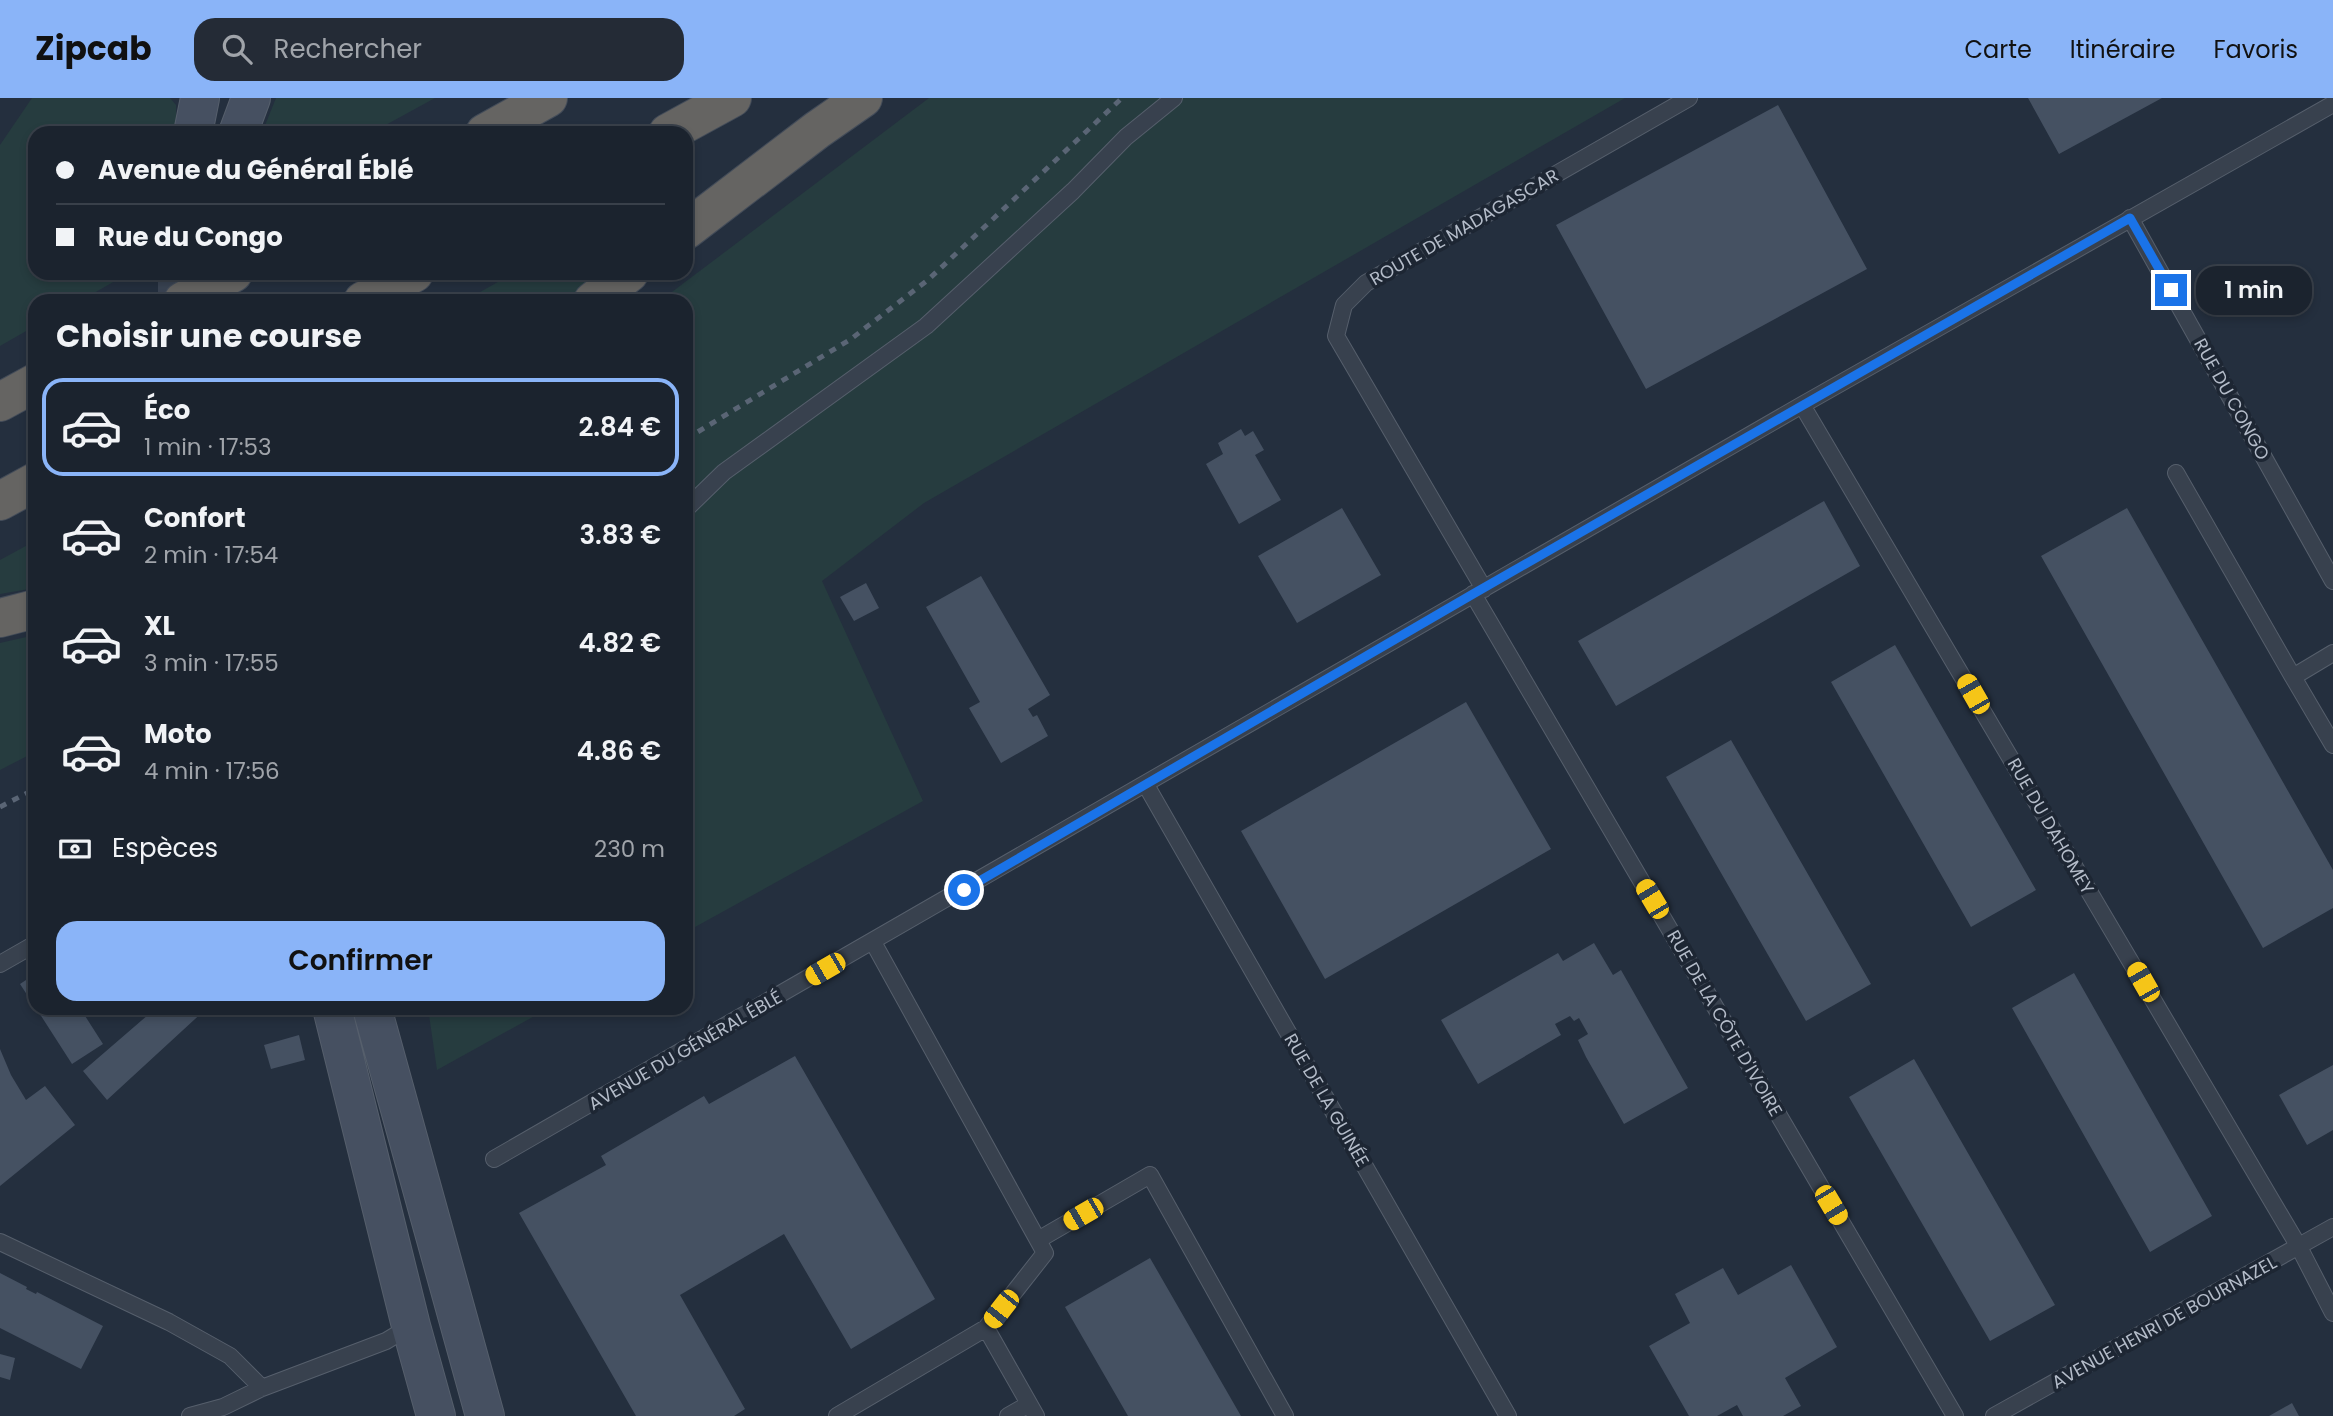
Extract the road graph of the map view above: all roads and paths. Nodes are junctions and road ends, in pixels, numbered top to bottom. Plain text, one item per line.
1 (200, 98) edge
2 (251, 98) edge
3 (548, 98) edge
4 (732, 98) edge
5 (863, 98) edge
6 (1174, 98) edge
7 (1689, 98) edge
8 (2333, 104) edge
9 (194, 126) edge
10 (241, 126) edge
11 (498, 126) edge
12 (681, 126) edge
13 (2130, 218) junction
14 (693, 225) edge
15 (220, 280) edge
16 (401, 280) edge
17 (620, 280) edge
18 (196, 294) edge
19 (376, 294) edge
20 (602, 294) edge
21 (28, 387) edge
22 (0, 402) edge
23 (1802, 405) junction
24 (2176, 473) dead end
25 (28, 486) edge
26 (0, 501) edge
27 (693, 502) edge
28 (2333, 581) edge
29 (1478, 591) junction
30 (28, 611) edge
31 (0, 618) edge
32 (2333, 653) edge
33 (2294, 677) junction
34 (2333, 745) edge
35 (1146, 785) junction
36 (873, 942) junction
37 (28, 948) edge
38 (0, 964) edge
39 (334, 1015) edge
40 (374, 1015) edge
41 (494, 1159) dead end
42 (2333, 1227) edge
43 (1038, 1240) junction
44 (0, 1242) edge
45 (2299, 1247) junction
46 (2333, 1313) edge
47 (411, 1326) junction
48 (986, 1328) junction
49 (262, 1388) junction
50 (1033, 1410) edge
51 (190, 1416) edge
52 (436, 1416) edge
53 (485, 1416) edge
54 (837, 1416) edge
55 (1008, 1416) edge
56 (1285, 1416) edge
57 (1508, 1416) edge
58 (1955, 1416) edge
59 (1994, 1416) edge

1 - 9 main road
2 - 10 main road
3 - 11 highway
4 - 12 highway
5 - 14 highway
6 - 27 lane
7 - 29 lane, ROUTE DE MADAGASCAR
8 - 13 lane, AVENUE DU GÉNÉRAL ÉBLÉ
13 - 23 lane, AVENUE DU GÉNÉRAL ÉBLÉ
13 - 28 lane, RUE DU CONGO
15 - 18 highway
16 - 19 highway
17 - 20 highway
21 - 22 highway
23 - 29 lane, AVENUE DU GÉNÉRAL ÉBLÉ
23 - 45 lane, RUE DU DAHOMEY
24 - 33 lane
25 - 26 highway
29 - 35 lane, AVENUE DU GÉNÉRAL ÉBLÉ
29 - 58 lane, RUE DE LA CÔTE D'IVOIRE
30 - 31 highway
32 - 33 lane
33 - 34 lane
35 - 36 lane, AVENUE DU GÉNÉRAL ÉBLÉ
35 - 57 lane, RUE DE LA GUINÉE
36 - 41 lane, AVENUE DU GÉNÉRAL ÉBLÉ
36 - 43 lane
37 - 38 lane
39 - 47 main road
40 - 53 main road
42 - 45 lane, AVENUE HENRI DE BOURNAZEL
43 - 48 lane
43 - 56 lane
44 - 49 lane
45 - 46 lane, RUE DU DAHOMEY
45 - 59 lane, AVENUE HENRI DE BOURNAZEL
47 - 49 lane
47 - 52 main road
48 - 50 lane
48 - 54 lane
49 - 51 lane
50 - 55 lane

